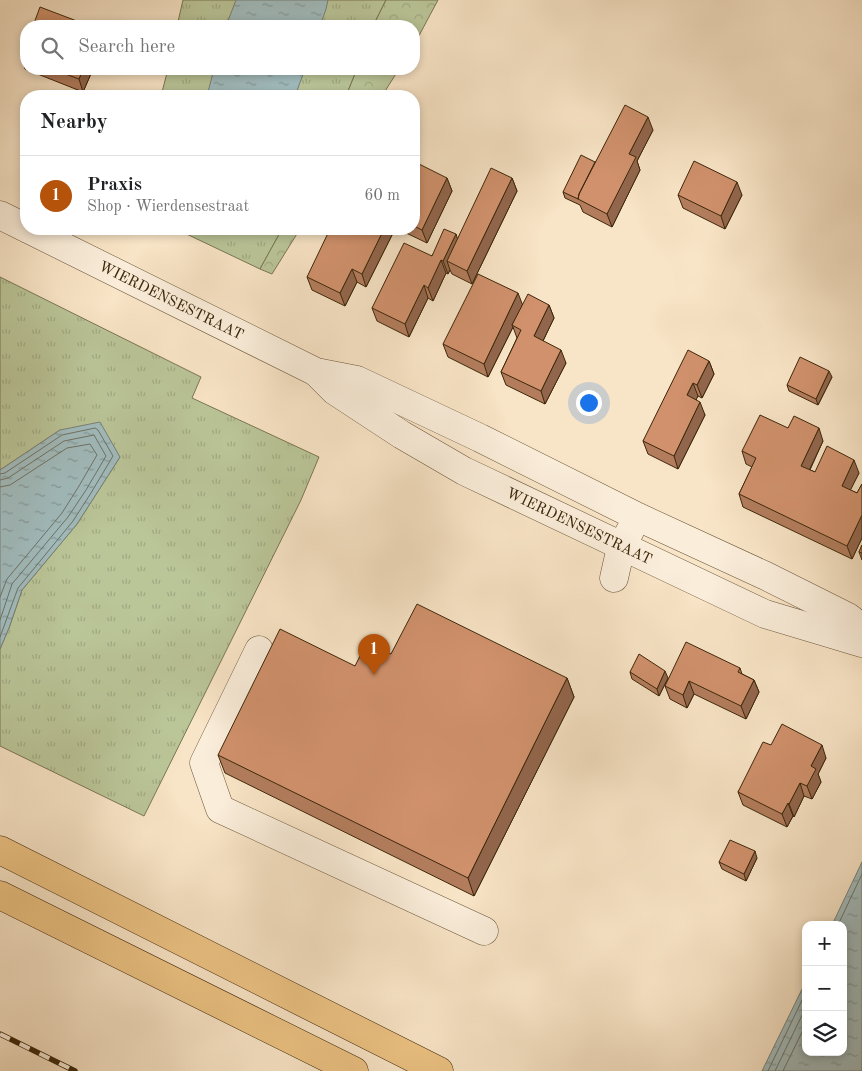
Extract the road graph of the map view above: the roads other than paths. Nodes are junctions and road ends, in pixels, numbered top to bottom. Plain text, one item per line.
1 (0, 215) edge
2 (20, 225) edge
3 (41, 235) edge
4 (316, 372) junction
5 (638, 517) junction
6 (621, 547) junction
7 (614, 578) dead end
8 (862, 628) edge
9 (862, 643) edge
10 (259, 650) dead end
11 (0, 850) edge
12 (0, 895) edge
13 (484, 931) dead end
14 (354, 1071) edge
15 (439, 1071) edge

1 - 2 street, WIERDENSESTRAAT
3 - 4 street, WIERDENSESTRAAT
4 - 5 street, WIERDENSESTRAAT
4 - 6 street, WIERDENSESTRAAT
5 - 6 street
5 - 8 street, WIERDENSESTRAAT
6 - 7 street
6 - 9 street, WIERDENSESTRAAT
10 - 13 street
11 - 15 main road
12 - 14 main road

